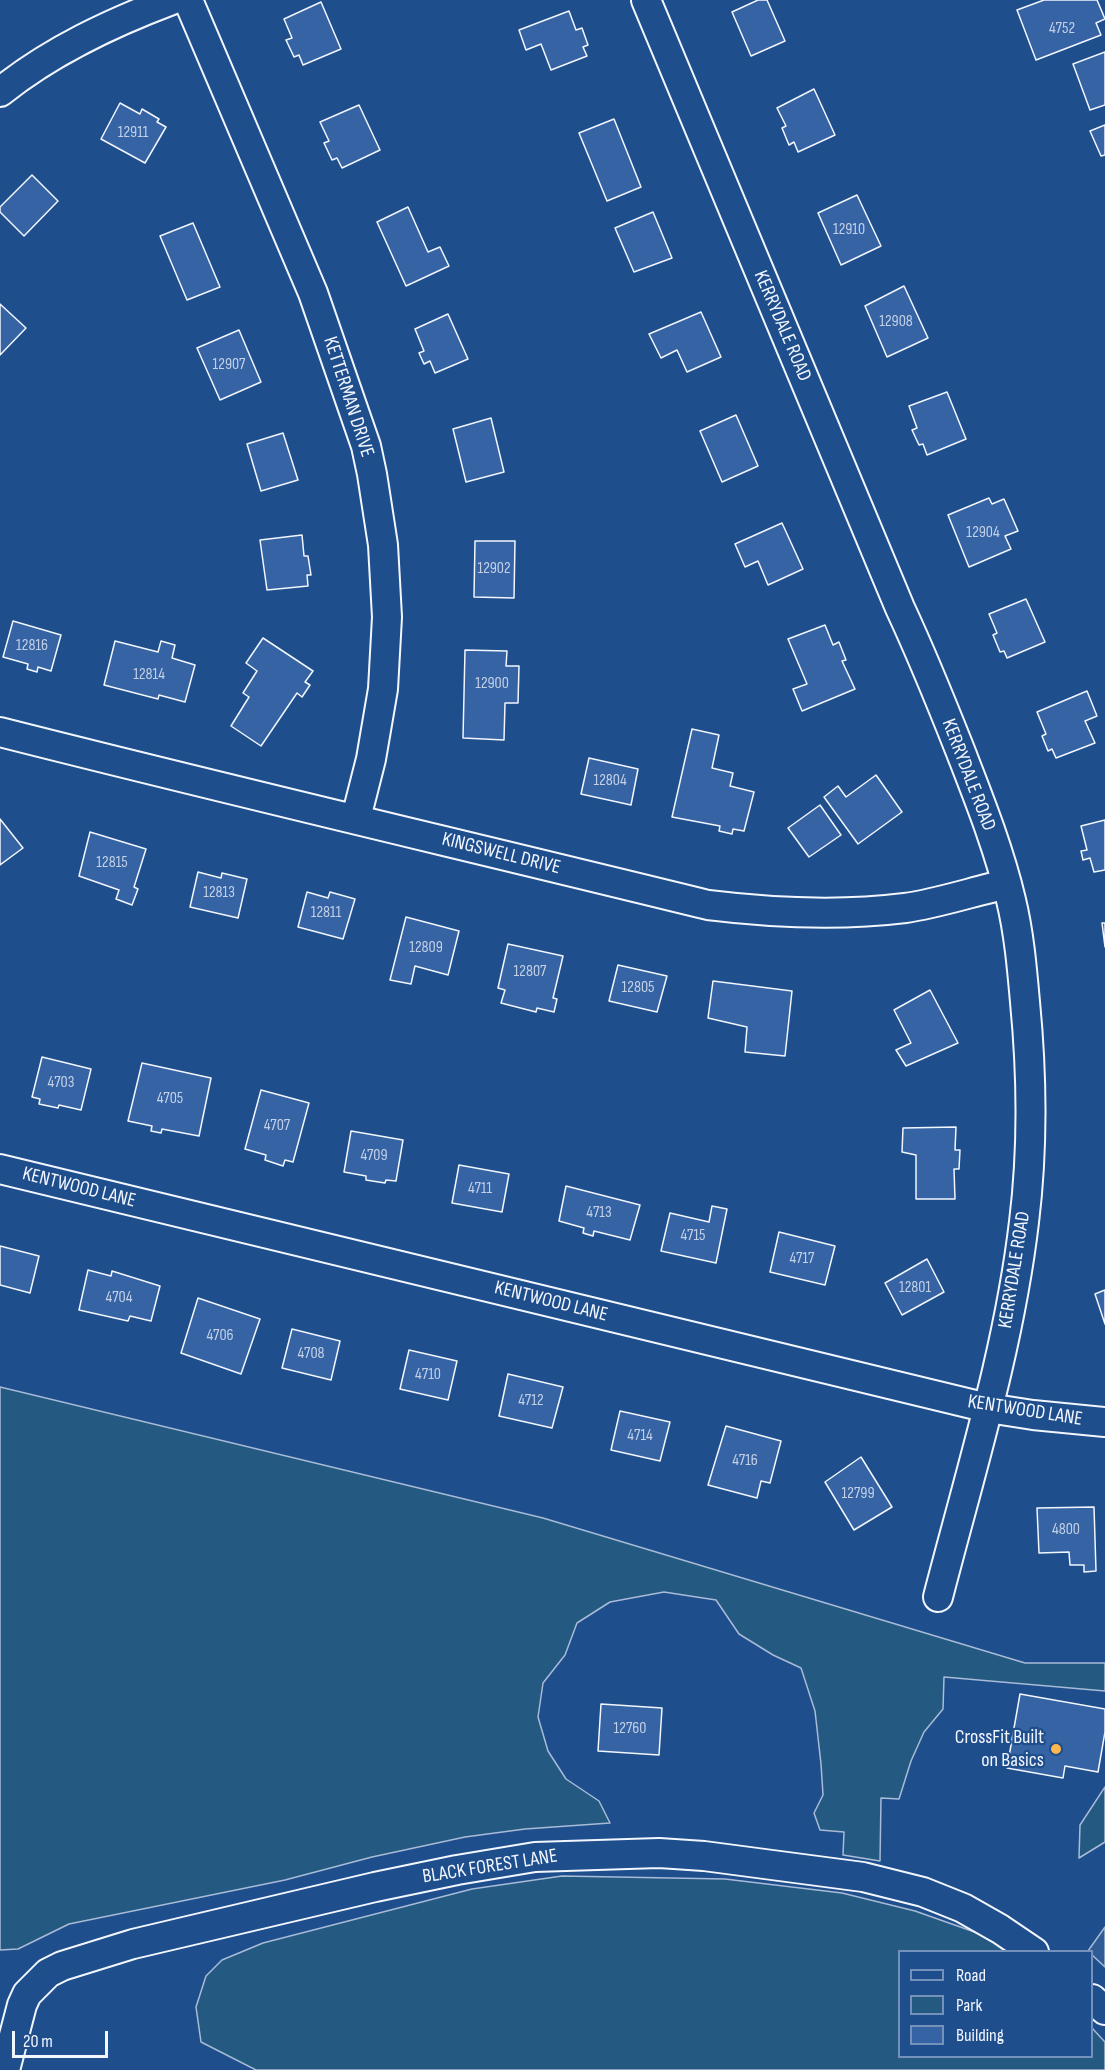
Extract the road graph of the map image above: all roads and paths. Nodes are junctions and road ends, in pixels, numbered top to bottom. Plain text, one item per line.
1 (172, 0) edge
2 (188, 0) edge
3 (646, 0) edge
4 (0, 92) edge
5 (0, 732) edge
6 (356, 818) junction
7 (1007, 884) junction
8 (0, 1169) edge
9 (988, 1408) junction
10 (1105, 1422) edge
11 (938, 1597) dead end
12 (1031, 1950) edge
13 (1093, 2000) edge
14 (1105, 2010) edge
15 (5, 2070) edge

1 - 4 street
2 - 6 street, KETTERMAN DRIVE
3 - 7 street, KERRYDALE ROAD
5 - 6 street, KINGSWELL DRIVE
6 - 7 street, KINGSWELL DRIVE
7 - 9 street, KERRYDALE ROAD
8 - 9 street, KENTWOOD LANE
9 - 10 street, KENTWOOD LANE
9 - 11 street, KERRYDALE ROAD
12 - 15 street, BLACK FOREST LANE
13 - 14 street

